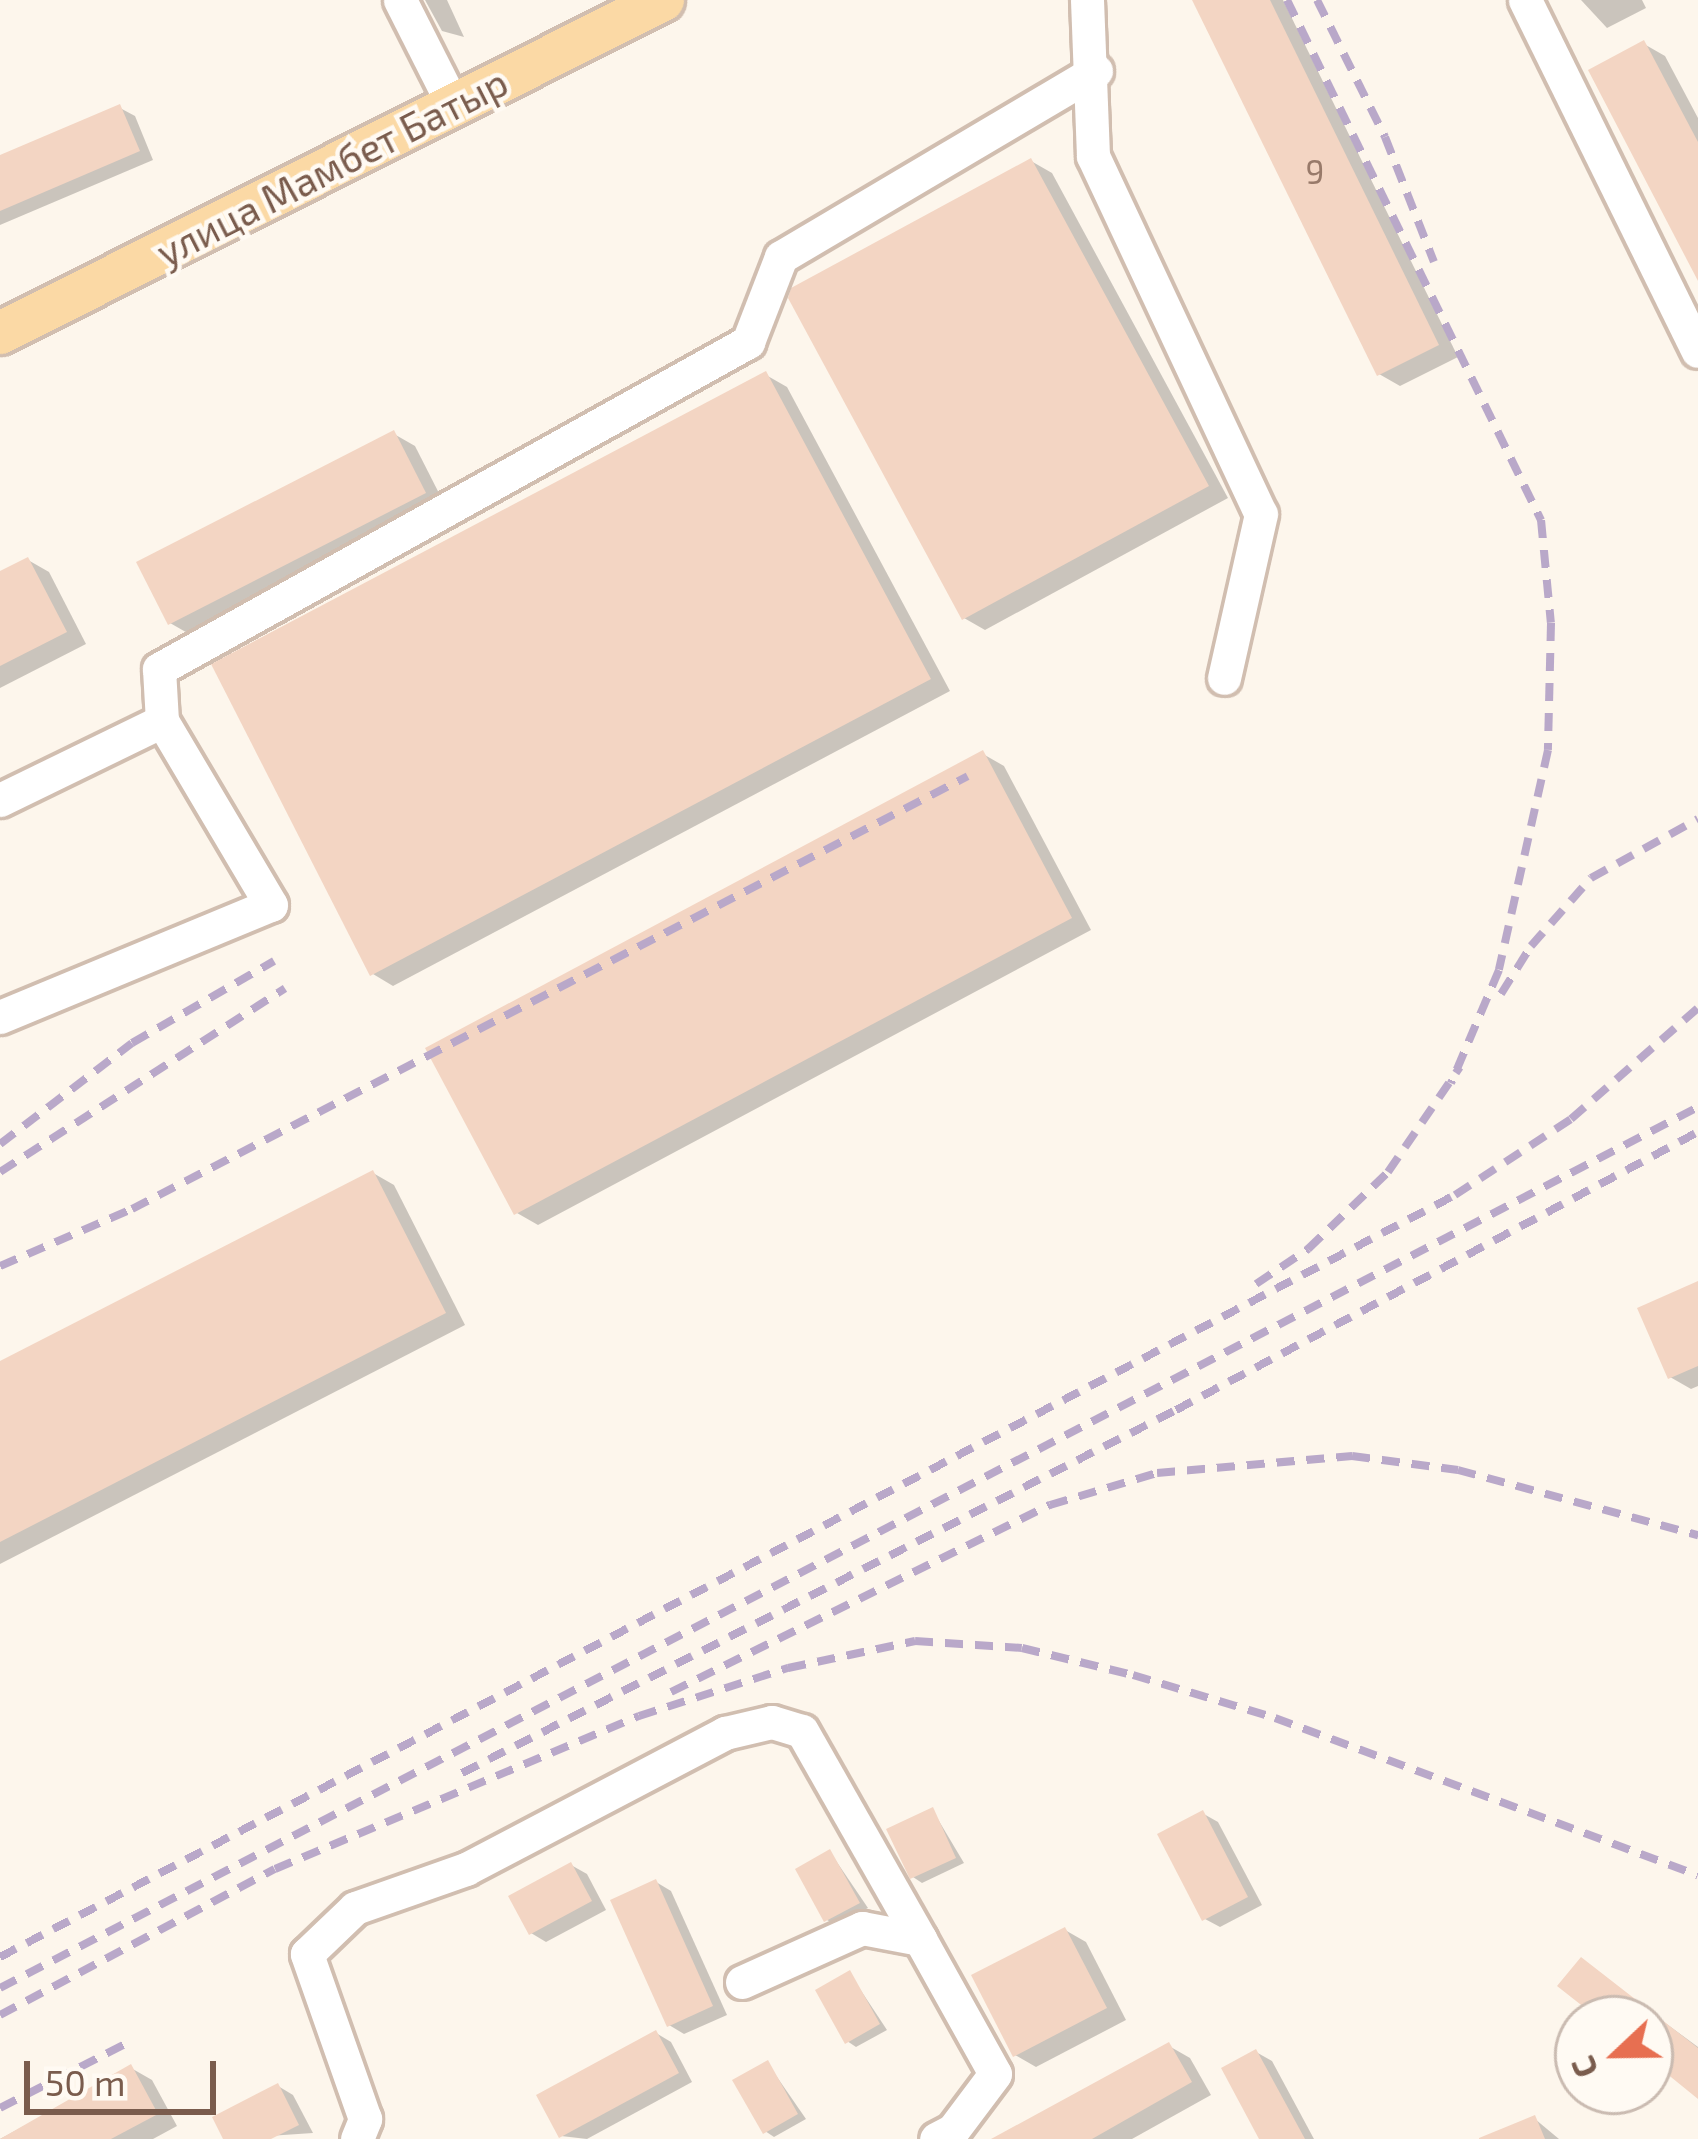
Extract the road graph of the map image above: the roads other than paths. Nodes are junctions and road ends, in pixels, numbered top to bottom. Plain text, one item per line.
1 (400, 0) edge
2 (663, 0) edge
3 (1088, 0) edge
4 (1525, 0) edge
5 (1096, 71) junction
6 (453, 106) junction
7 (0, 333) edge
8 (1698, 351) edge
9 (1225, 678) dead end
10 (162, 721) junction
11 (0, 800) edge
12 (0, 1018) edge
13 (920, 1939) junction
14 (742, 1982) dead end
15 (357, 2139) edge
16 (936, 2139) edge

1 - 6 street
2 - 6 main road, улица Мамбет Батыр
3 - 5 street
4 - 8 street
5 - 9 street
5 - 10 street
6 - 7 main road, улица Мамбет Батыр
10 - 11 street
10 - 12 street
13 - 14 street
13 - 15 street
13 - 16 street

